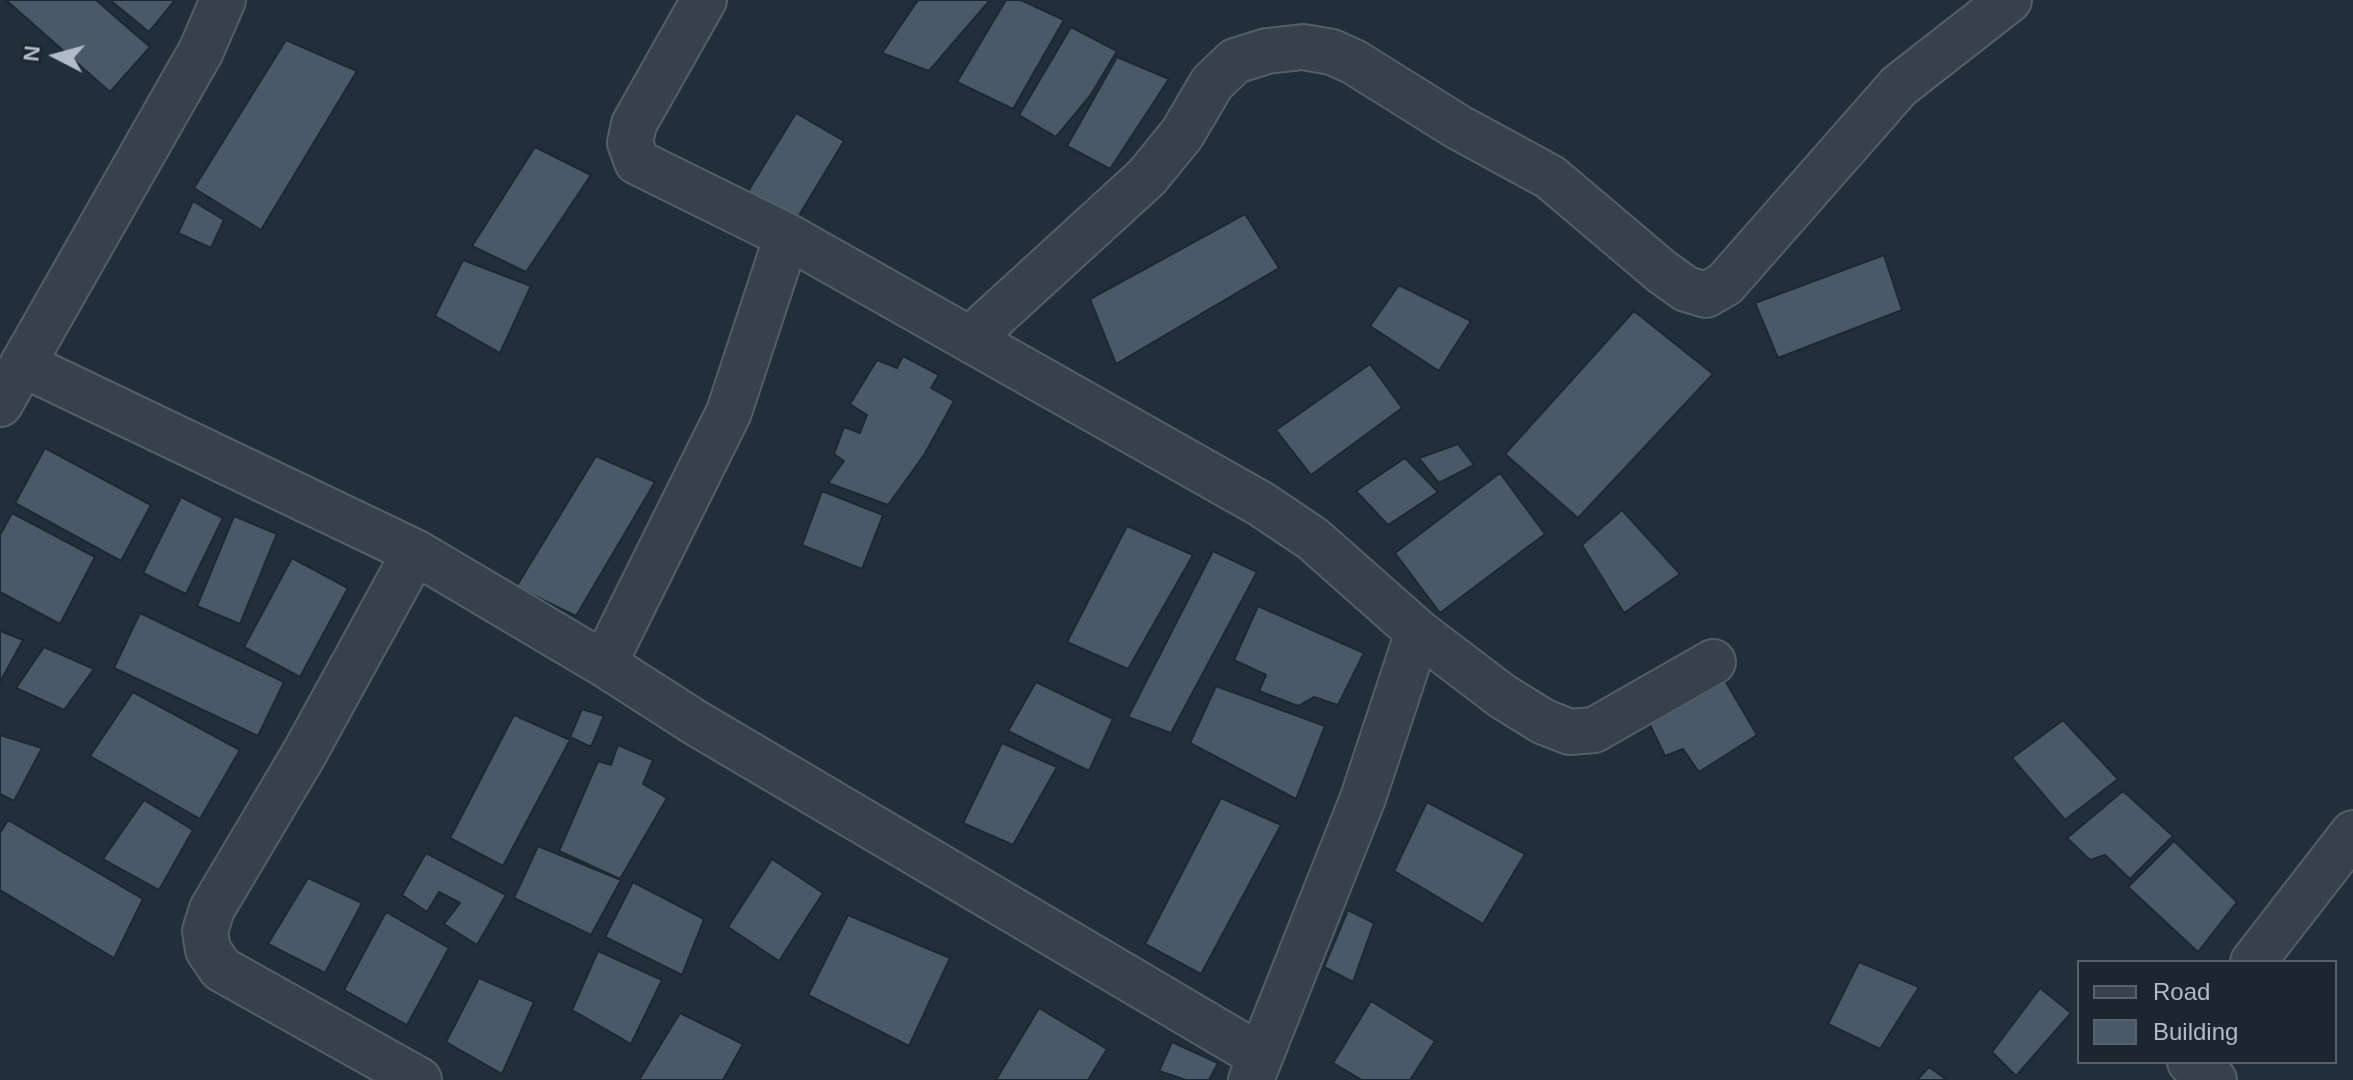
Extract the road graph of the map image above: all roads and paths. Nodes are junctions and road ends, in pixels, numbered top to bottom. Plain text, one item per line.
1 (223, 0) edge
2 (704, 0) edge
3 (2009, 0) edge
4 (787, 236) junction
5 (970, 339) junction
6 (24, 365) junction
7 (0, 404) edge
8 (415, 552) junction
9 (1418, 632) junction
10 (1713, 662) dead end
11 (604, 664) junction
12 (2353, 833) edge
13 (2255, 960) edge
14 (2174, 1064) edge
15 (2193, 1064) edge
16 (1255, 1068) edge
17 (419, 1080) edge
18 (2162, 1080) edge
19 (2214, 1080) edge

1 - 6 street
2 - 4 street
3 - 5 street
4 - 5 street
4 - 11 street
5 - 9 street
6 - 7 street
6 - 8 street
8 - 11 street
8 - 17 street
9 - 10 street
9 - 16 street
11 - 16 street
12 - 13 street
14 - 18 street
15 - 19 street

